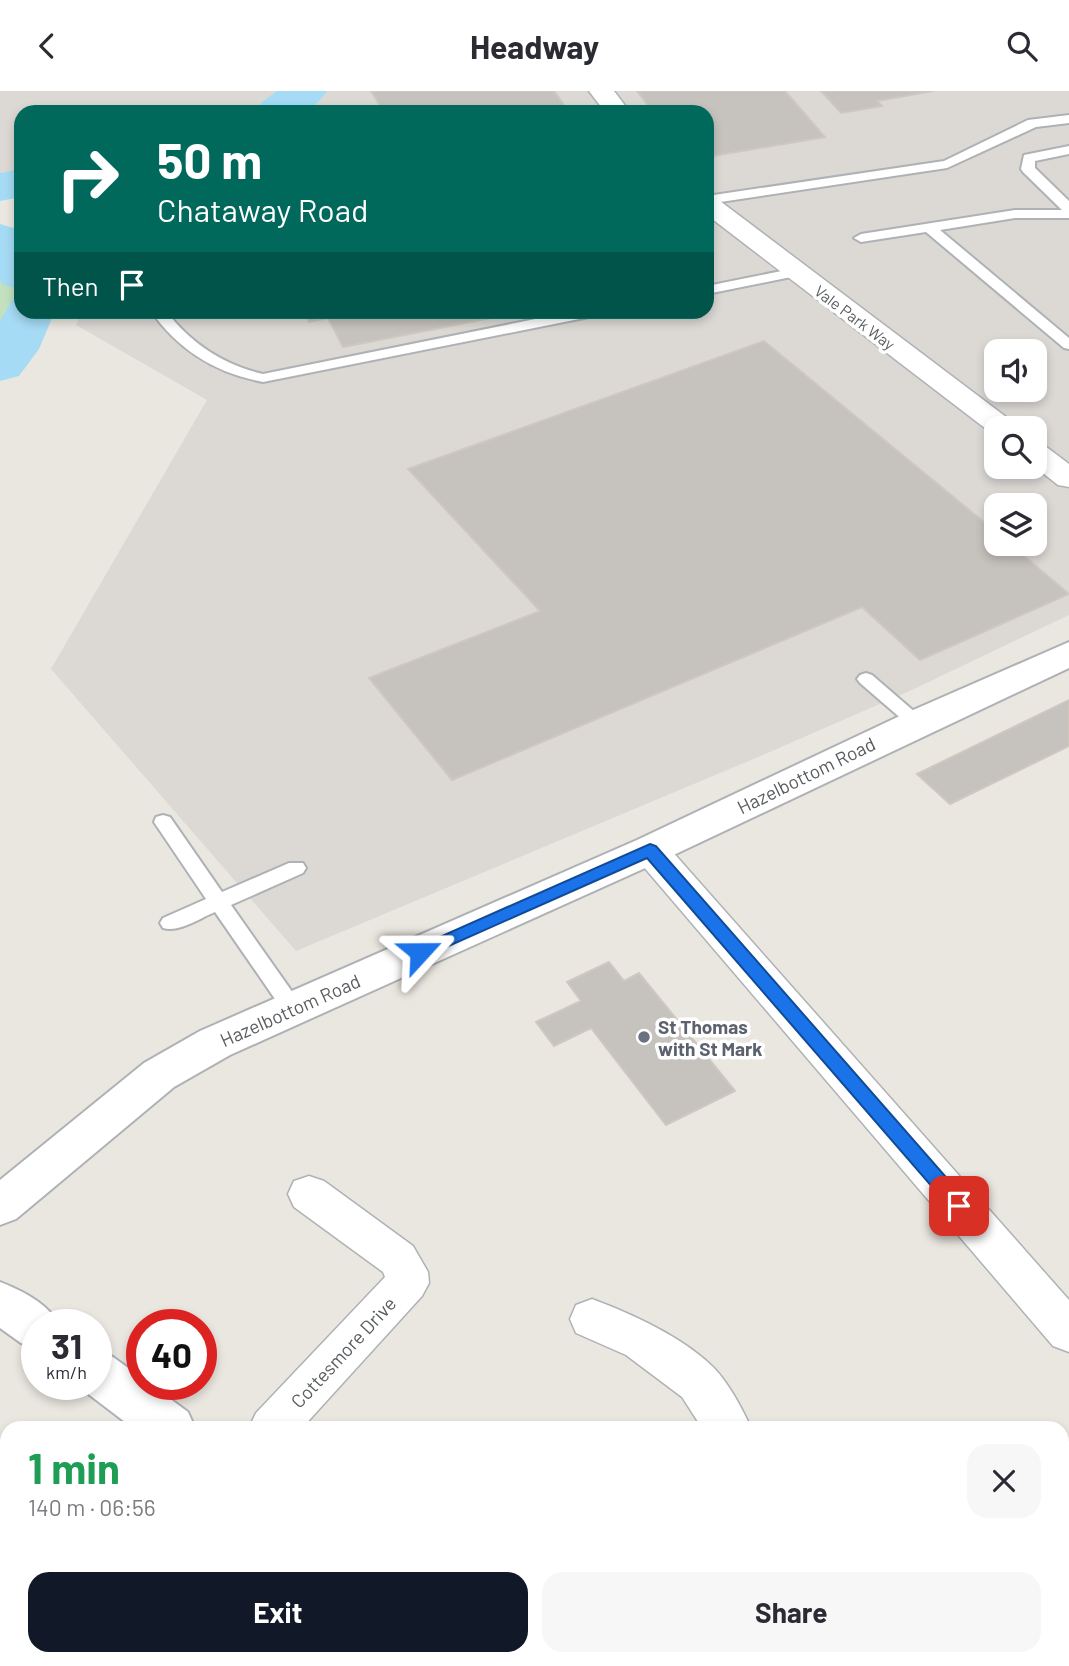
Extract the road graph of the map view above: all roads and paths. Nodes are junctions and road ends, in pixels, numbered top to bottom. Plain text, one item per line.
1 (601, 91) edge
2 (612, 105) edge
3 (1069, 118) edge
4 (1069, 151) edge
5 (714, 200) edge
6 (714, 207) edge
7 (1069, 211) edge
8 (930, 228) junction
9 (861, 238) dead end
10 (796, 272) junction
11 (714, 289) edge
12 (164, 319) edge
13 (559, 319) edge
14 (1069, 345) edge
15 (987, 416) edge
16 (1047, 462) edge
17 (1069, 478) edge
18 (1069, 654) edge
19 (866, 679) dead end
20 (917, 723) junction
21 (163, 822) dead end
22 (650, 850) junction
23 (296, 868) dead end
24 (218, 902) junction
25 (170, 923) dead end
26 (293, 1009) junction
27 (309, 1194) dead end
28 (0, 1206) edge
29 (0, 1302) edge
30 (21, 1317) edge
31 (592, 1319) dead end
32 (1069, 1332) edge
33 (112, 1383) edge
34 (163, 1421) edge
35 (279, 1421) edge
36 (724, 1421) edge

1 - 2 street
3 - 5 lane
4 - 7 lane
6 - 10 street, Vale Park Way
7 - 8 lane
8 - 9 lane
8 - 14 lane
10 - 11 lane
10 - 15 street, Vale Park Way
12 - 13 lane
16 - 17 street
18 - 20 street, Hazelbottom Road
19 - 20 lane
20 - 22 street, Hazelbottom Road
21 - 24 lane
22 - 26 street, Hazelbottom Road
22 - 32 street
23 - 24 lane
24 - 25 lane
24 - 26 lane
26 - 28 street, Hazelbottom Road
27 - 35 street, Cottesmore Drive
29 - 30 street
31 - 36 street
33 - 34 street

